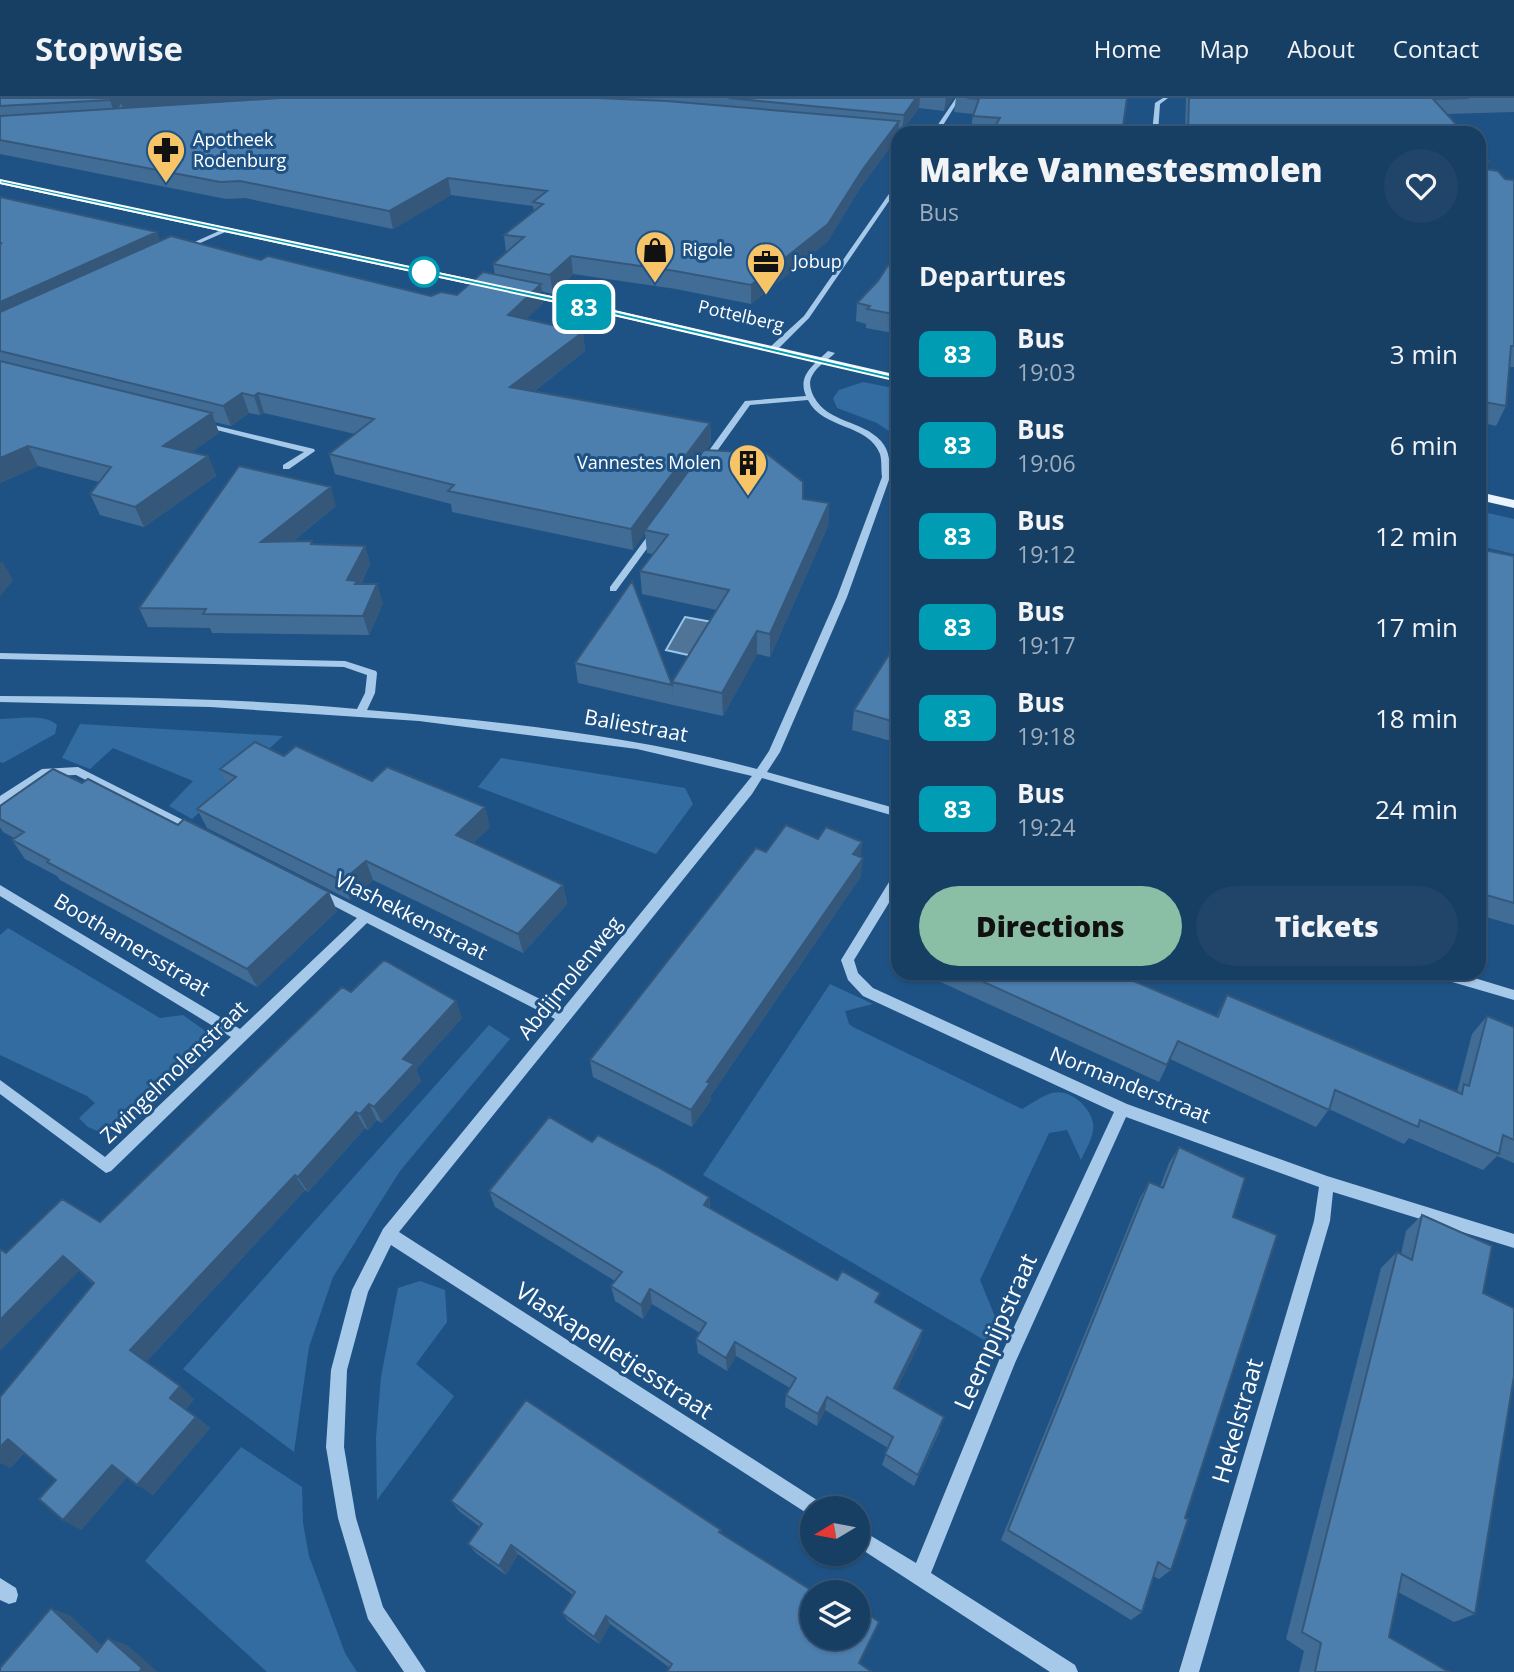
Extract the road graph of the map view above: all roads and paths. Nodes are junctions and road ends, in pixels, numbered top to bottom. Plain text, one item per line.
1 (958, 98) edge
2 (1166, 98) edge
3 (940, 126) edge
4 (1156, 126) edge
5 (0, 182) edge
6 (891, 193) edge
7 (228, 229) junction
8 (177, 251) edge
9 (777, 346) junction
10 (831, 353) junction
11 (822, 362) junction
12 (891, 365) edge
13 (891, 377) edge
14 (810, 398) junction
15 (189, 421) edge
16 (286, 467) dead end
17 (701, 468) edge
18 (1486, 497) edge
19 (1514, 503) edge
20 (661, 523) edge
21 (613, 589) dead end
22 (0, 656) edge
23 (0, 699) edge
24 (361, 711) junction
25 (760, 774) junction
26 (0, 802) edge
27 (891, 811) edge
28 (201, 833) edge
29 (891, 888) edge
30 (311, 889) edge
31 (0, 890) edge
32 (366, 916) junction
33 (1464, 980) edge
34 (1514, 995) edge
35 (565, 1018) junction
36 (242, 1037) junction
37 (0, 1086) edge
38 (1122, 1109) junction
39 (1327, 1183) junction
40 (388, 1234) junction
41 (1514, 1241) edge
42 (800, 1499) edge
43 (870, 1544) edge
44 (919, 1577) junction
45 (416, 1672) edge
46 (1068, 1672) edge
47 (1189, 1672) edge

1 - 3 street
2 - 4 street
5 - 7 main road, Pottelberg
6 - 9 street
7 - 8 street
7 - 9 main road, Pottelberg
9 - 10 main road, Pottelberg
9 - 11 main road, Pottelberg
10 - 11 street
10 - 12 main road, Pottelberg
11 - 13 main road, Pottelberg
11 - 14 street
14 - 17 street
14 - 25 street, Abdijmolenweg
15 - 16 street
18 - 19 main road
20 - 21 street
22 - 24 street
23 - 24 street, Baliestraat
24 - 25 street, Baliestraat
25 - 27 street, Baliestraat
25 - 35 street, Abdijmolenweg
26 - 28 street
29 - 38 street, Normanderstraat
30 - 32 street, Vlashekkenstraat
31 - 36 street, Boothamersstraat
32 - 35 street, Vlashekkenstraat
32 - 36 street, Zwingelmolenstraat
33 - 34 street
35 - 40 street, Abdijmolenweg
36 - 37 street, Zwingelmolenstraat
38 - 39 street, Normanderstraat
38 - 44 street, Leempijpstraat
39 - 41 street, Normanderstraat
39 - 47 street, Hekelstraat
40 - 42 street, Vlaskapelletjesstraat
40 - 45 street, Abdijmolenweg
43 - 44 street
44 - 46 street

